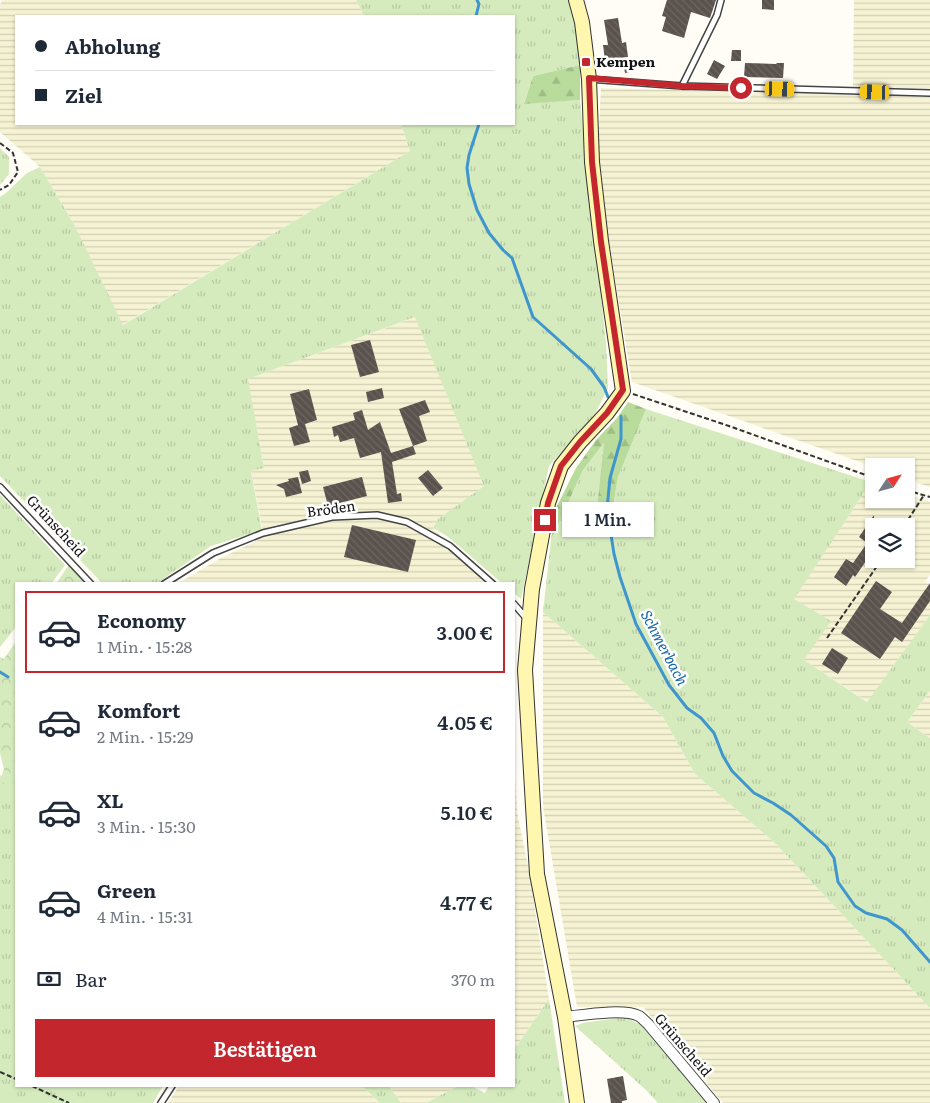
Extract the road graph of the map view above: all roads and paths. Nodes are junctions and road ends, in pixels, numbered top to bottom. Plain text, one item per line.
1 (576, 0) edge
2 (721, 0) edge
3 (589, 78) junction
4 (682, 86) junction
5 (930, 93) edge
6 (0, 143) edge
7 (0, 190) edge
8 (623, 390) junction
9 (865, 475) edge
10 (0, 487) edge
11 (915, 492) edge
12 (924, 495) junction
13 (930, 497) edge
14 (909, 518) edge
15 (876, 568) edge
16 (89, 582) edge
17 (167, 582) edge
18 (491, 582) edge
19 (515, 605) edge
20 (529, 621) junction
21 (827, 638) dead end
22 (565, 1017) junction
23 (0, 1072) edge
24 (15, 1079) edge
25 (34, 1087) edge
26 (171, 1087) edge
27 (69, 1103) edge
28 (162, 1103) edge
29 (577, 1103) edge
30 (714, 1103) edge

1 - 3 street
2 - 4 lane
3 - 4 lane
3 - 8 street
4 - 5 lane
6 - 7 path
8 - 9 path
8 - 20 street
10 - 16 lane, Grünscheid
11 - 12 path
12 - 13 path
12 - 14 path
15 - 21 path
17 - 18 lane, Bröden
19 - 20 lane
20 - 22 street
22 - 29 street
22 - 30 street, Grünscheid
23 - 24 path
25 - 27 path
26 - 28 lane

